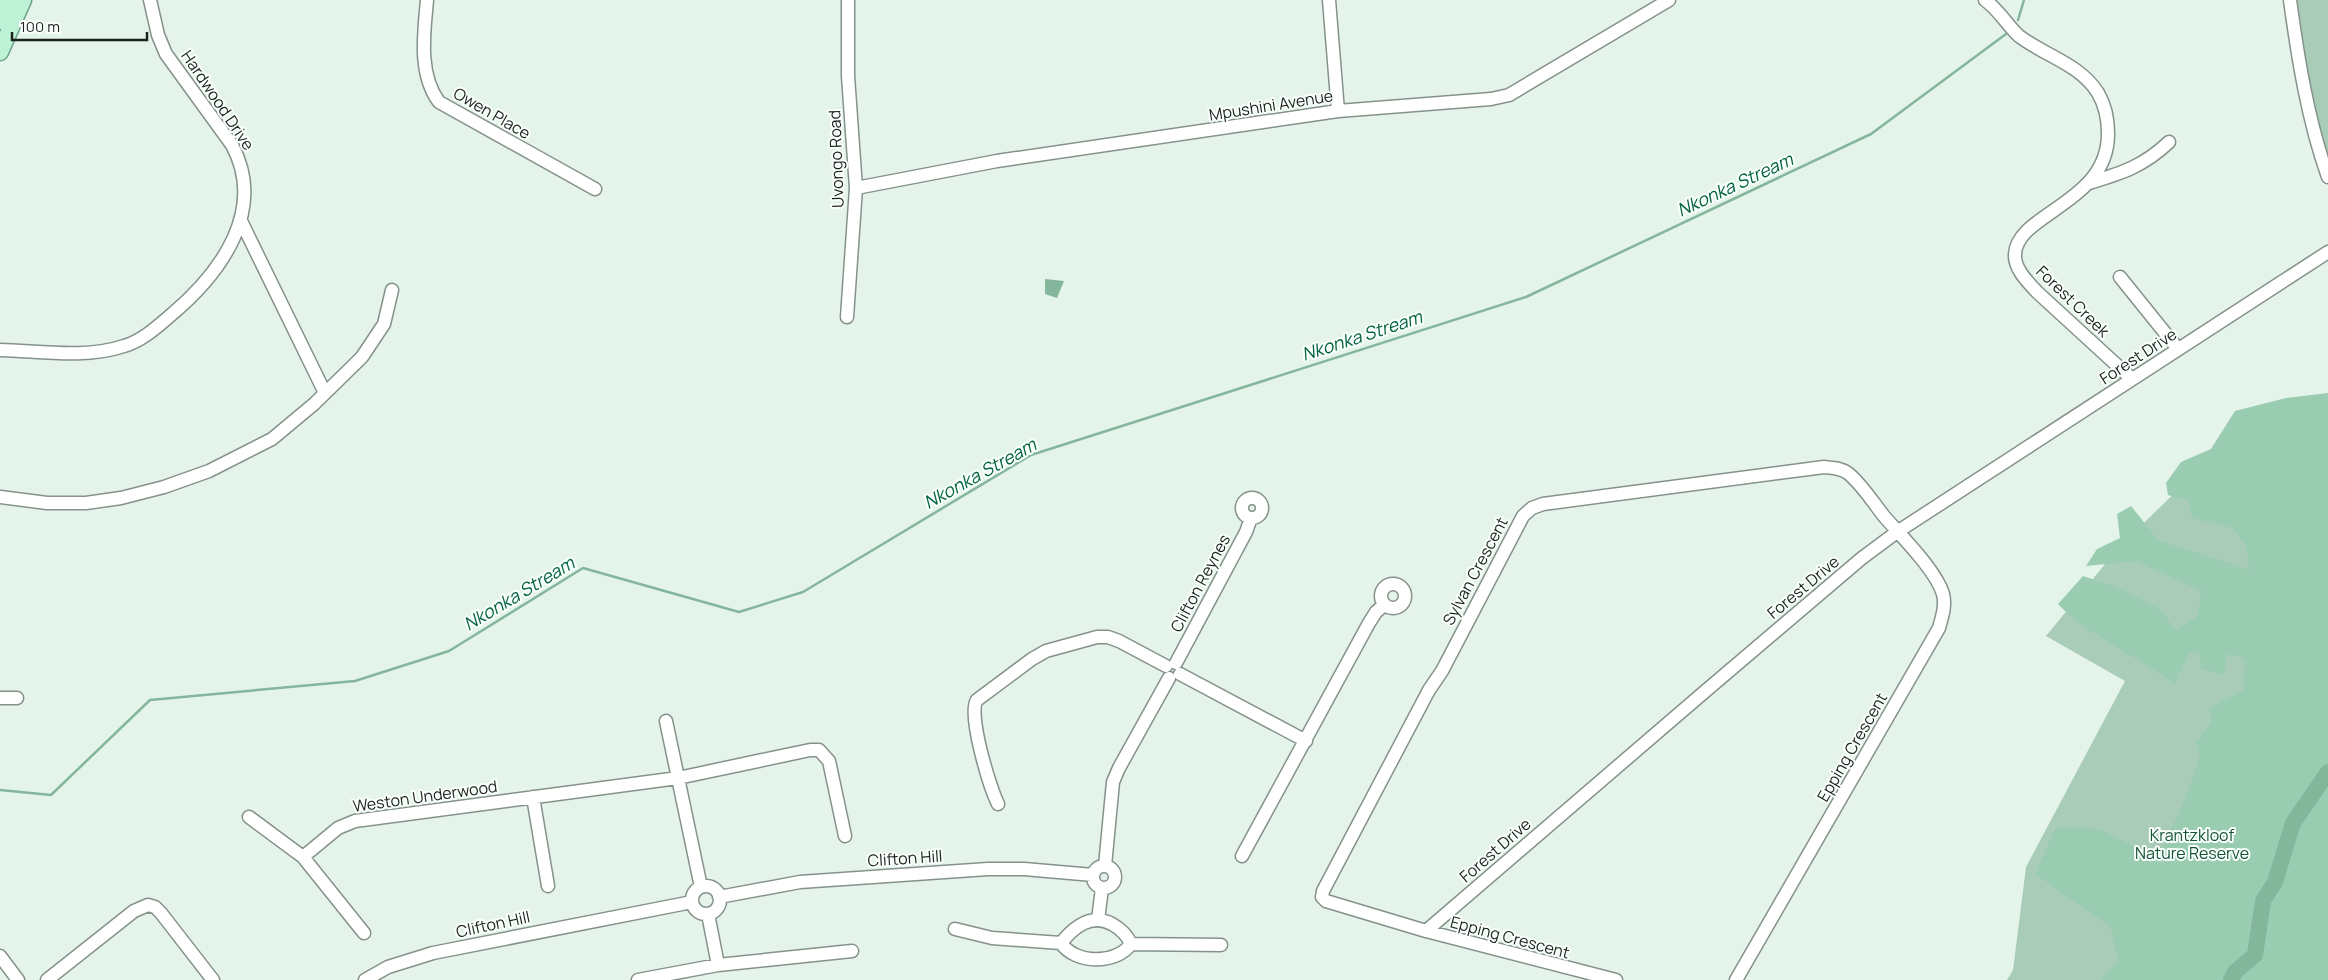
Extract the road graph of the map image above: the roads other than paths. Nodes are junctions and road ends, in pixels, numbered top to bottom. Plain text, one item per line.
1 (9, 0) edge
2 (23, 0) edge
3 (150, 0) edge
4 (427, 0) edge
5 (848, 0) edge
6 (1329, 0) edge
7 (1669, 0) edge
8 (1986, 0) edge
9 (2290, 0) edge
10 (0, 20) edge
11 (0, 52) edge
12 (1338, 110) junction
13 (2169, 142) dead end
14 (2328, 177) edge
15 (2089, 183) junction
16 (856, 188) junction
17 (595, 190) dead end
18 (241, 220) junction
19 (2328, 252) edge
20 (2120, 278) dead end
21 (392, 290) dead end
22 (848, 317) dead end
23 (2178, 349) junction
24 (0, 350) edge
25 (2132, 379) junction
26 (325, 393) junction
27 (0, 497) edge
28 (1252, 518) dead end
29 (1897, 532) junction
30 (1384, 605) dead end
31 (1172, 670) junction
32 (0, 698) edge
33 (17, 698) dead end
34 (666, 721) dead end
35 (1306, 741) junction
36 (678, 778) junction
37 (533, 797) junction
38 (998, 804) dead end
39 (249, 817) dead end
40 (845, 836) dead end
41 (1242, 856) dead end
42 (303, 857) junction
43 (1105, 866) junction
44 (1093, 875) junction
45 (548, 886) dead end
46 (701, 887) junction
47 (1102, 888) junction
48 (719, 897) junction
49 (692, 902) junction
50 (708, 914) junction
51 (1098, 920) junction
52 (955, 929) dead end
53 (1426, 931) junction
54 (364, 934) dead end
55 (1061, 944) junction
56 (1131, 944) junction
57 (1220, 945) dead end
58 (852, 951) dead end
59 (0, 956) edge
60 (718, 965) junction
61 (18, 980) edge
62 (47, 980) edge
63 (213, 980) edge
64 (365, 980) edge
65 (638, 980) edge
66 (1616, 980) edge
67 (1736, 980) edge

1 - 10 main road
2 - 11 main road
3 - 18 street, Hardwood Drive
4 - 17 street, Owen Place
5 - 16 street, Uvongo Road
6 - 12 street
7 - 12 street, Mpushini Avenue
8 - 15 street, Forest Creek
9 - 14 street
12 - 16 street, Mpushini Avenue
13 - 15 street
15 - 25 street, Forest Creek
16 - 22 street, Uvongo Road
18 - 24 street, Hardwood Drive
18 - 26 street
19 - 23 street, Forest Drive
20 - 23 street
21 - 26 street
23 - 25 street, Forest Drive
25 - 29 street, Forest Drive
26 - 27 street
28 - 31 street, Clifton Reynes
29 - 53 street, Forest Drive
29 - 53 street, Sylvan Crescent
29 - 67 street, Epping Crescent
30 - 35 street
31 - 35 street
31 - 38 street
31 - 43 street, Clifton Reynes
32 - 33 street
34 - 36 street
35 - 41 street
36 - 37 street, Weston Underwood
36 - 40 street, Weston Underwood
36 - 46 street
37 - 42 street, Weston Underwood
37 - 45 street
39 - 42 street
42 - 54 street
43 - 44 street
43 - 47 street
44 - 47 street
44 - 48 street, Clifton Hill
46 - 48 street
46 - 49 street
47 - 51 street
48 - 50 street
49 - 50 street
49 - 64 street, Clifton Hill
50 - 60 street
51 - 55 street
51 - 56 street
52 - 55 street
53 - 66 street, Epping Crescent
55 - 56 street
56 - 57 street
58 - 60 street
59 - 61 street
60 - 65 street
62 - 63 street

